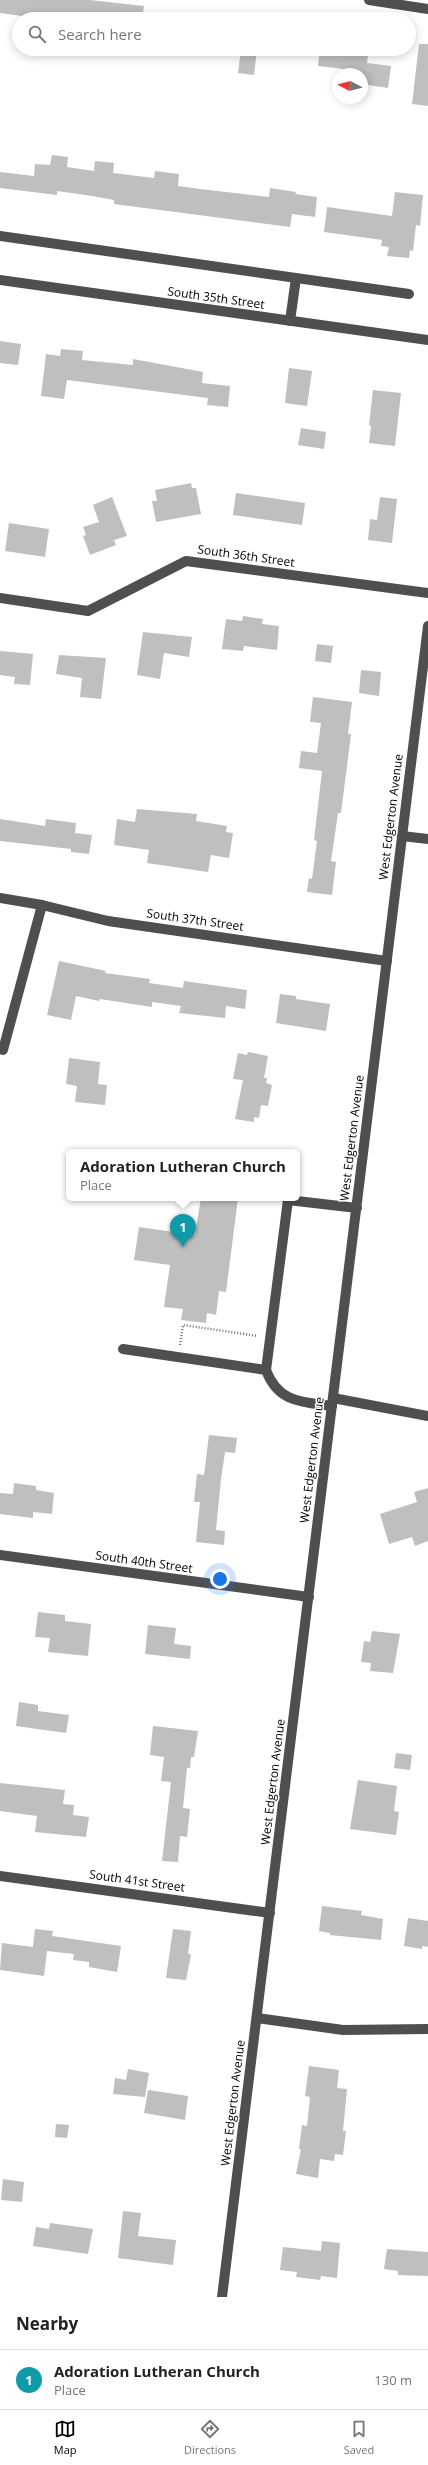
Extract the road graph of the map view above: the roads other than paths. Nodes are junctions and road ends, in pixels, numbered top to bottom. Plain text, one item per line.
1 (369, 0) edge
2 (428, 9) edge
3 (0, 236) edge
4 (296, 278) junction
5 (0, 280) edge
6 (409, 294) dead end
7 (290, 321) junction
8 (428, 340) edge
9 (428, 593) edge
10 (0, 598) edge
11 (428, 626) edge
12 (402, 836) junction
13 (428, 839) edge
14 (0, 898) edge
15 (42, 905) junction
16 (387, 961) junction
17 (3, 1050) dead end
18 (288, 1201) edge
19 (297, 1201) edge
20 (357, 1208) junction
21 (123, 1349) dead end
22 (266, 1370) junction
23 (333, 1402) junction
24 (428, 1416) edge
25 (0, 1555) edge
26 (309, 1597) junction
27 (0, 1876) edge
28 (270, 1913) junction
29 (257, 2018) junction
30 (428, 2029) edge
31 (222, 2297) edge

1 - 2 street
3 - 4 street
4 - 6 street
4 - 7 street
5 - 7 street, South 35th Street
7 - 8 street, South 35th Street
9 - 10 street, South 36th Street
11 - 12 street, West Edgerton Avenue
12 - 13 street
12 - 16 street, West Edgerton Avenue
14 - 15 street, South 37th Street
15 - 16 street, South 37th Street
15 - 17 street
16 - 20 street, West Edgerton Avenue
18 - 22 street
19 - 20 street
20 - 23 street, West Edgerton Avenue
21 - 22 street
22 - 23 street
23 - 24 street
23 - 26 street, West Edgerton Avenue
25 - 26 street, South 40th Street
26 - 28 street, West Edgerton Avenue
27 - 28 street, South 41st Street
28 - 29 street, West Edgerton Avenue
29 - 30 street
29 - 31 street, West Edgerton Avenue

